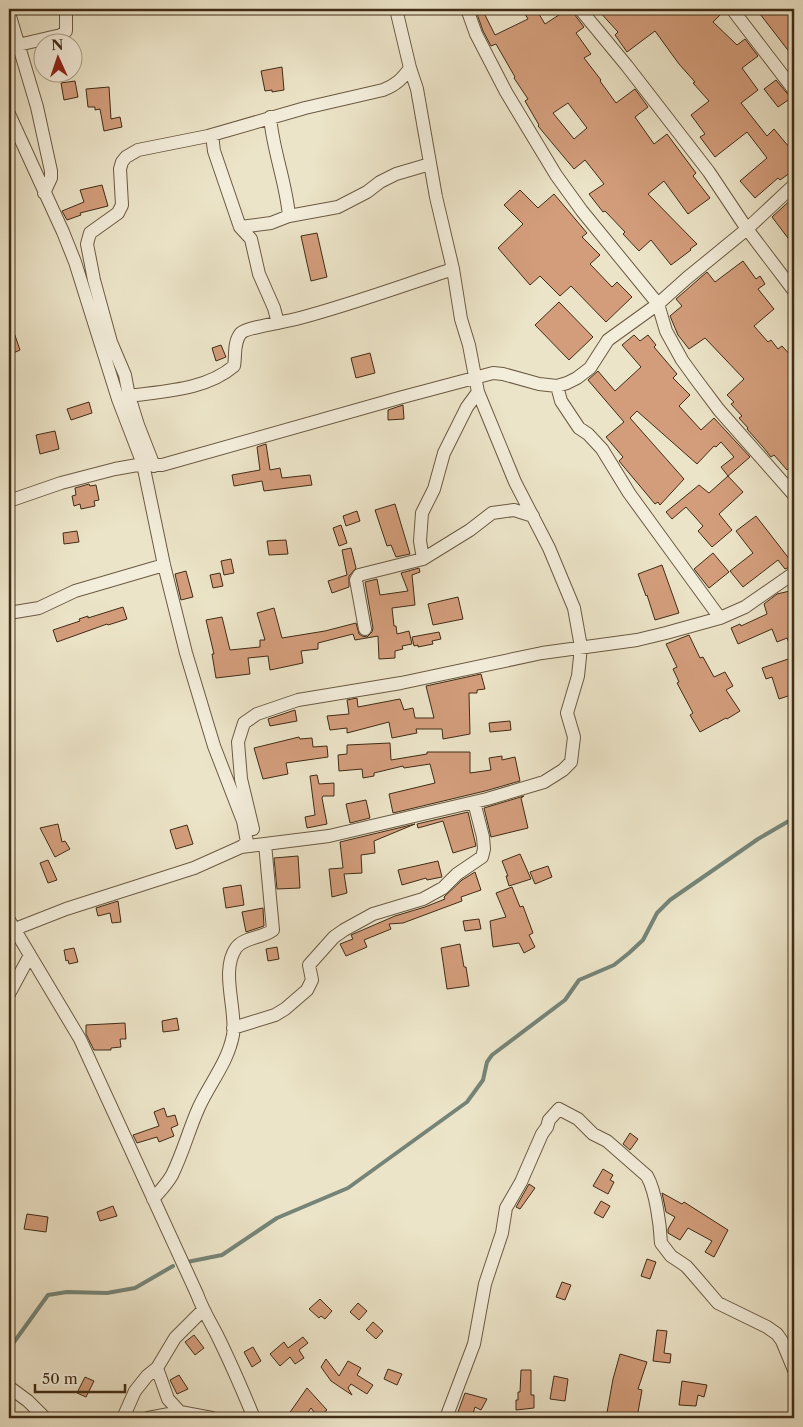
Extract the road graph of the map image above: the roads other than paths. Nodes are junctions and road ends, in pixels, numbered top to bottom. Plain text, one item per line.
1 (66, 9) edge
2 (396, 9) edge
3 (467, 9) edge
4 (580, 9) edge
5 (732, 9) edge
6 (9, 13) edge
7 (18, 45) junction
8 (410, 68) junction
9 (794, 90) edge
10 (9, 114) edge
11 (270, 118) junction
12 (212, 135) junction
13 (430, 164) junction
14 (794, 186) edge
15 (44, 193) junction
16 (290, 216) junction
17 (240, 227) junction
18 (747, 229) junction
19 (453, 269) junction
20 (794, 292) edge
21 (658, 304) junction
22 (278, 324) junction
23 (474, 378) junction
24 (556, 386) junction
25 (478, 392) junction
26 (129, 396) junction
27 (148, 465) junction
28 (794, 495) edge
29 (9, 501) edge
30 (533, 516) junction
31 (423, 559) junction
32 (164, 564) junction
33 (794, 573) edge
34 (9, 613) edge
35 (720, 618) junction
36 (365, 629) dead end
37 (581, 647) junction
38 (474, 802) junction
39 (244, 844) junction
40 (265, 844) junction
41 (12, 925) edge
42 (30, 955) junction
43 (9, 994) edge
44 (233, 1028) junction
45 (153, 1199) junction
46 (202, 1310) junction
47 (157, 1368) junction
48 (794, 1370) edge
49 (9, 1388) edge
50 (176, 1415) edge
51 (45, 1418) edge
52 (123, 1418) edge
53 (148, 1418) edge
54 (212, 1418) edge
55 (254, 1418) edge
56 (446, 1418) edge

1 - 7 street
2 - 8 street
3 - 21 street
4 - 18 street
5 - 9 street
6 - 7 street
7 - 15 street
8 - 11 street
8 - 13 street
10 - 15 street
11 - 12 street
11 - 16 street
12 - 17 street
12 - 26 street
13 - 16 street
13 - 19 street
14 - 18 street
15 - 27 street
16 - 17 street
17 - 22 street
18 - 20 street
18 - 21 street
19 - 22 street
19 - 23 street
21 - 24 street
21 - 28 street
22 - 26 street
23 - 24 street
23 - 25 street
23 - 27 street
24 - 35 street
25 - 30 street
25 - 31 street
26 - 27 street
27 - 29 street
27 - 32 street
30 - 31 street
30 - 37 street
31 - 36 street
32 - 34 street
32 - 39 street
33 - 35 street
35 - 37 street
37 - 38 street
37 - 39 street
38 - 40 street
38 - 44 street
39 - 40 street
39 - 41 street
40 - 44 street
41 - 42 street
42 - 43 street
42 - 45 street
44 - 45 street
45 - 46 street
46 - 47 street
46 - 55 street
47 - 50 street
47 - 52 street
48 - 56 street
49 - 51 street
50 - 53 street
50 - 54 street

